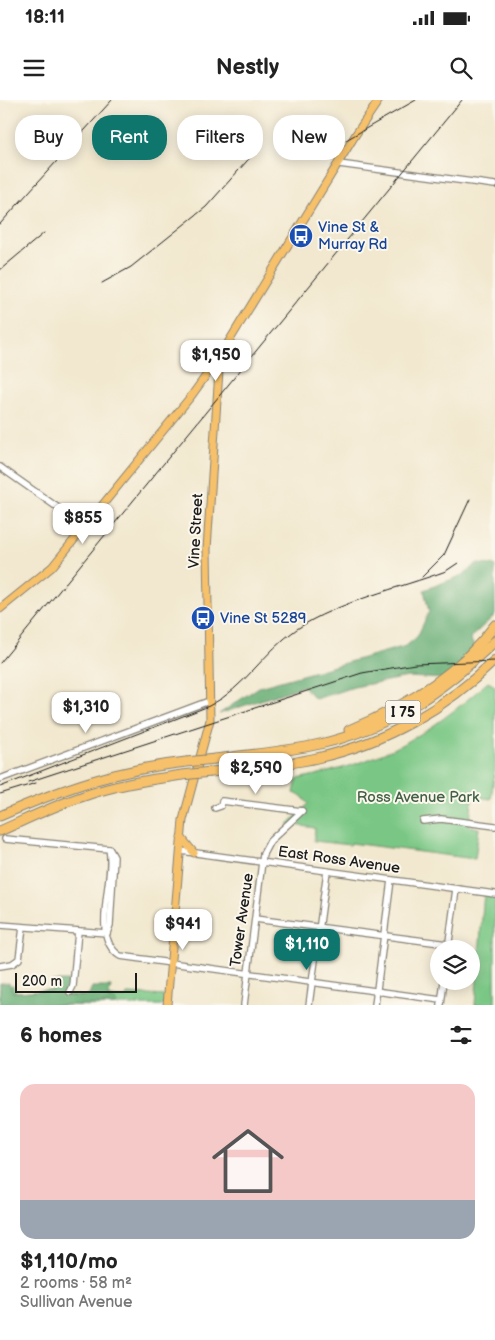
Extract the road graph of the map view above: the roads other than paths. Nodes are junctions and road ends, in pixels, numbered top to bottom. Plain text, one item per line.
1 (380, 100) edge
2 (340, 164) junction
3 (495, 185) edge
4 (220, 356) junction
5 (0, 467) edge
6 (84, 526) junction
7 (0, 609) edge
8 (495, 625) edge
9 (495, 641) edge
10 (495, 660) edge
11 (491, 665) edge
12 (209, 702) junction
13 (292, 748) junction
14 (0, 779) edge
15 (215, 808) dead end
16 (0, 816) edge
17 (423, 821) dead end
18 (495, 826) edge
19 (2, 835) edge
20 (181, 837) junction
21 (181, 851) junction
22 (194, 853) junction
23 (263, 862) junction
24 (328, 871) junction
25 (392, 880) junction
26 (456, 889) junction
27 (495, 894) edge
28 (256, 919) junction
29 (0, 925) edge
30 (23, 927) junction
31 (320, 927) junction
32 (78, 931) junction
33 (107, 933) junction
34 (384, 936) junction
35 (449, 940) edge
36 (430, 944) edge
37 (171, 963) junction
38 (0, 966) edge
39 (248, 974) junction
40 (312, 982) junction
41 (443, 990) edge
42 (70, 992) dead end
43 (376, 992) junction
44 (441, 1003) edge
45 (167, 1005) edge
46 (244, 1005) edge
47 (309, 1005) edge
48 (374, 1005) edge

1 - 2 main road, Vine Street
2 - 3 street
2 - 4 main road, Vine Street
4 - 6 main road
4 - 12 main road, Vine Street
5 - 6 street
6 - 7 main road
8 - 13 highway
9 - 13 highway, I 75
10 - 11 highway, I 75
11 - 19 highway, I 75, bridge
12 - 14 street
12 - 20 main road, Vine Street
13 - 16 highway, I 75, bridge
15 - 23 street, Tower Avenue
17 - 18 street
19 - 33 street
20 - 21 main road, Vine Street
20 - 22 main road
21 - 22 street, East Ross Avenue
21 - 37 main road, Vine Street
22 - 23 street, East Ross Avenue
23 - 24 street, East Ross Avenue
23 - 28 street, Tower Avenue
24 - 25 street, East Ross Avenue
24 - 31 street
25 - 26 street, East Ross Avenue
25 - 34 street
26 - 27 street, East Ross Avenue
26 - 35 street
28 - 31 street
28 - 39 street, Tower Avenue
29 - 30 street
30 - 32 street
30 - 38 street
31 - 34 street
31 - 40 street
32 - 33 street
32 - 42 street
33 - 37 street
34 - 36 street
34 - 43 street
37 - 39 street
37 - 45 main road, Vine Street
39 - 40 street
39 - 46 street, Tower Avenue
40 - 43 street
40 - 47 street
41 - 44 street
43 - 44 street
43 - 48 street

